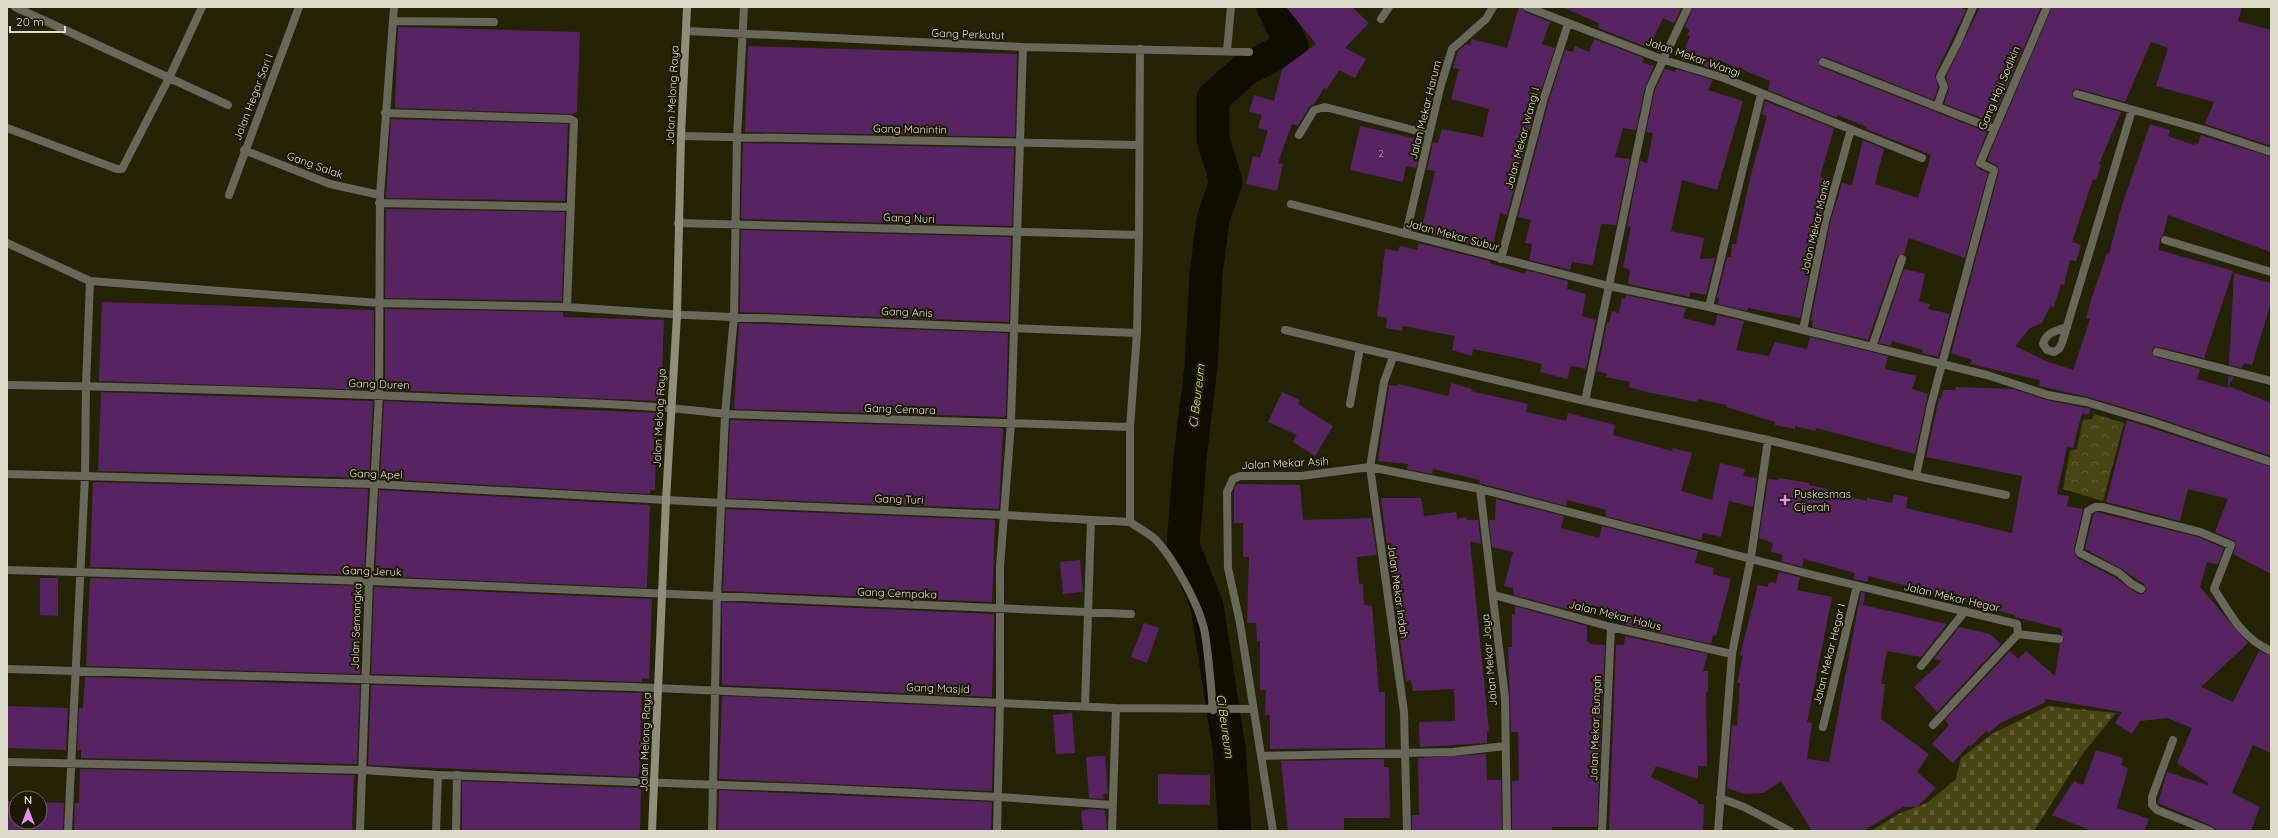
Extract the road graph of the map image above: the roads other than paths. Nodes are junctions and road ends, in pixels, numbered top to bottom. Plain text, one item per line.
1 (15, 7) edge
2 (202, 7) edge
3 (299, 7) edge
4 (394, 7) edge
5 (687, 7) edge
6 (744, 7) edge
7 (1230, 7) edge
8 (1389, 7) edge
9 (1493, 7) edge
10 (1527, 7) edge
11 (1688, 7) edge
12 (1972, 7) edge
13 (2047, 7) edge
14 (1381, 19) dead end
15 (393, 21) junction
16 (494, 22) dead end
17 (1568, 24) junction
18 (686, 31) junction
19 (743, 34) junction
20 (1023, 47) junction
21 (1140, 49) junction
22 (1227, 51) junction
23 (1248, 52) dead end
24 (1664, 60) junction
25 (1824, 62) dead end
26 (170, 76) junction
27 (1761, 94) junction
28 (2077, 94) dead end
29 (228, 105) dead end
30 (1936, 107) junction
31 (2132, 110) junction
32 (385, 113) junction
33 (7, 128) edge
34 (1851, 129) junction
35 (1994, 129) junction
36 (1429, 134) junction
37 (1299, 135) dead end
38 (681, 136) junction
39 (737, 137) junction
40 (1020, 141) junction
41 (1139, 145) junction
42 (244, 150) junction
43 (2271, 152) edge
44 (1922, 158) dead end
45 (229, 195) dead end
46 (380, 199) junction
47 (1291, 204) dead end
48 (571, 207) junction
49 (678, 223) junction
50 (736, 225) junction
51 (1017, 232) junction
52 (1406, 234) junction
53 (1139, 235) junction
54 (2165, 240) dead end
55 (7, 243) edge
56 (1501, 259) junction
57 (1902, 259) dead end
58 (2271, 272) edge
59 (90, 281) junction
60 (1609, 286) junction
61 (379, 303) junction
62 (567, 308) junction
63 (1709, 308) junction
64 (677, 315) junction
65 (734, 316) junction
66 (2067, 326) dead end
67 (1015, 327) junction
68 (1285, 330) dead end
69 (1803, 330) junction
70 (1137, 333) junction
71 (1872, 347) junction
72 (1360, 348) junction
73 (2157, 352) dead end
74 (1393, 357) junction
75 (1944, 364) junction
76 (2270, 378) edge
77 (7, 385) edge
78 (86, 385) junction
79 (379, 395) junction
80 (1585, 401) junction
81 (1350, 404) dead end
82 (671, 407) junction
83 (725, 414) junction
84 (1011, 423) junction
85 (1130, 427) junction
86 (1768, 440) junction
87 (2271, 462) edge
88 (1370, 468) junction
89 (7, 474) edge
90 (85, 476) junction
91 (1916, 476) junction
92 (374, 484) junction
93 (1480, 489) junction
94 (2006, 495) dead end
95 (666, 500) junction
96 (721, 504) junction
97 (1004, 515) junction
98 (1091, 520) junction
99 (1130, 522) junction
100 (1751, 557) junction
101 (7, 570) edge
102 (79, 571) junction
103 (369, 581) junction
104 (1857, 586) junction
105 (2142, 589) dead end
106 (663, 594) junction
107 (1494, 594) junction
108 (716, 597) junction
109 (1001, 607) junction
110 (1088, 612) junction
111 (1965, 612) junction
112 (1131, 614) dead end
113 (1611, 627) junction
114 (2018, 634) junction
115 (2059, 639) dead end
116 (2271, 651) edge
117 (1732, 654) junction
118 (1921, 666) dead end
119 (7, 669) edge
120 (74, 671) junction
121 (366, 680) junction
122 (658, 688) junction
123 (714, 691) junction
124 (1000, 702) junction
125 (1085, 706) junction
126 (1116, 708) junction
127 (1215, 710) junction
128 (1249, 710) junction
129 (1933, 725) dead end
130 (1823, 727) dead end
131 (2173, 740) dead end
132 (1506, 746) junction
133 (1404, 753) junction
134 (1262, 756) junction
135 (7, 762) edge
136 (71, 764) junction
137 (363, 770) junction
138 (438, 775) junction
139 (457, 775) junction
140 (654, 782) junction
141 (714, 786) junction
142 (999, 797) junction
143 (1720, 798) junction
144 (1113, 805) junction
145 (68, 831) edge
146 (360, 831) edge
147 (436, 831) edge
148 (456, 831) edge
149 (652, 831) edge
150 (712, 831) edge
151 (997, 831) edge
152 (1112, 831) edge
153 (1273, 831) edge
154 (1407, 831) edge
155 (1507, 831) edge
156 (1602, 831) edge
157 (1718, 831) edge
158 (1790, 831) edge
159 (2210, 831) edge

1 - 26 street
2 - 26 street
3 - 42 street, Jalan Hegar Sari I
4 - 15 street, Jalan Semangka
5 - 18 main road, Jalan Melong Raya
6 - 19 street
7 - 22 street
8 - 14 street
9 - 36 street, Jalan Mekar Harum
10 - 17 street, Jalan Mekar Wangi
11 - 24 street
12 - 30 street
13 - 35 street, Gang Haji Sodikin
15 - 16 street
15 - 32 street, Jalan Semangka
17 - 24 street, Jalan Mekar Wangi
17 - 56 street, Jalan Mekar Wangi I
18 - 19 street, Gang Perkutut
18 - 38 main road, Jalan Melong Raya
19 - 20 street, Gang Perkutut
19 - 39 street
20 - 21 street, Gang Perkutut
20 - 40 street
21 - 22 street, Gang Perkutut
21 - 41 street
22 - 23 street, Gang Perkutut
24 - 27 street, Jalan Mekar Wangi
24 - 60 street
25 - 30 street
26 - 29 street
26 - 33 street
27 - 34 street, Jalan Mekar Wangi
27 - 63 street
28 - 31 street
30 - 35 street
31 - 43 street
31 - 66 street
32 - 46 street, Jalan Semangka
32 - 48 street
34 - 44 street, Jalan Mekar Wangi
34 - 69 street, Jalan Mekar Manis
35 - 75 street, Gang Haji Sodikin
36 - 37 street
36 - 52 street, Jalan Mekar Harum
38 - 39 street, Gang Manintin
38 - 49 main road, Jalan Melong Raya
39 - 40 street, Gang Manintin
39 - 50 street
40 - 41 street, Gang Manintin
40 - 51 street
41 - 53 street
42 - 45 street, Jalan Hegar Sari I
42 - 46 street, Gang Salak
46 - 48 street, Gang Salak
46 - 61 street, Jalan Semangka
47 - 52 street, Jalan Mekar Subur
48 - 62 street
49 - 50 street, Gang Nuri
49 - 64 main road, Jalan Melong Raya
50 - 51 street, Gang Nuri
50 - 65 street
51 - 53 street, Gang Nuri
51 - 67 street
52 - 56 street, Jalan Mekar Subur
53 - 70 street
54 - 58 street
55 - 59 street
56 - 60 street, Jalan Mekar Subur
57 - 71 street
59 - 61 street, Gang Anis
59 - 78 street
60 - 63 street, Jalan Mekar Subur
60 - 80 street
61 - 62 street, Gang Anis
61 - 79 street, Jalan Semangka
62 - 64 street, Gang Anis
63 - 69 street, Jalan Mekar Subur
64 - 65 street, Gang Anis
64 - 82 main road, Jalan Melong Raya
65 - 67 street, Gang Anis
65 - 83 street
67 - 70 street, Gang Anis
67 - 84 street
68 - 72 street
69 - 71 street, Jalan Mekar Subur
70 - 85 street
71 - 75 street, Jalan Mekar Subur
72 - 74 street
72 - 81 street
73 - 76 street
74 - 80 street
74 - 88 street, Jalan Mekar Indah
75 - 87 street, Jalan Mekar Subur
75 - 91 street
77 - 78 street, Gang Duren
78 - 79 street, Gang Duren
78 - 90 street
79 - 82 street, Gang Duren
79 - 92 street, Jalan Semangka
80 - 86 street
82 - 83 street, Gang Cemara
82 - 95 main road, Jalan Melong Raya
83 - 84 street, Gang Cemara
83 - 96 street
84 - 85 street, Gang Cemara
84 - 97 street
85 - 99 street
86 - 91 street
86 - 100 street
88 - 93 street, Jalan Mekar Asih
88 - 128 street, Jalan Mekar Asih
88 - 133 street, Jalan Mekar Indah
89 - 90 street, Gang Apel
90 - 92 street, Gang Apel
90 - 102 street
91 - 94 street
92 - 95 street, Gang Apel
92 - 103 street, Jalan Semangka
93 - 100 street, Jalan Mekar Hegar
93 - 107 street, Jalan Mekar Jaya
95 - 96 street, Gang Turi
95 - 106 main road, Jalan Melong Raya
96 - 97 street, Gang Turi
96 - 108 street
97 - 98 street, Gang Turi
97 - 109 street
98 - 99 street, Gang Turi
98 - 110 street
99 - 127 street
100 - 104 street, Jalan Mekar Hegar
100 - 117 street
101 - 102 street, Gang Jeruk
102 - 103 street, Gang Jeruk
102 - 120 street
103 - 106 street, Gang Jeruk
103 - 121 street, Jalan Semangka
104 - 111 street, Jalan Mekar Hegar
104 - 130 street, Jalan Mekar Hegar I
105 - 116 street
106 - 108 street, Gang Cempaka
106 - 122 main road, Jalan Melong Raya
107 - 113 street, Jalan Mekar Halus
107 - 132 street, Jalan Mekar Jaya
108 - 109 street, Gang Cempaka
108 - 123 street
109 - 110 street, Gang Cempaka
109 - 124 street
110 - 112 street, Gang Cempaka
110 - 125 street
111 - 114 street, Jalan Mekar Hegar
111 - 118 street
113 - 117 street, Jalan Mekar Halus
113 - 156 street, Jalan Mekar Bungah
114 - 115 street
114 - 129 street
117 - 143 street
119 - 120 street, Gang Masjid
120 - 121 street, Gang Masjid
120 - 136 street
121 - 122 street, Gang Masjid
121 - 137 street, Jalan Semangka
122 - 123 street, Gang Masjid
122 - 140 main road, Jalan Melong Raya
123 - 124 street, Gang Masjid
123 - 141 street
124 - 125 street, Gang Masjid
124 - 142 street
125 - 126 street, Gang Masjid
126 - 127 street, Gang Masjid
126 - 144 street
127 - 128 street, Gang Masjid
128 - 134 street
131 - 159 street
132 - 133 street
132 - 155 street, Jalan Mekar Jaya
133 - 134 street
133 - 154 street, Jalan Mekar Indah
134 - 153 street
135 - 136 street
136 - 137 street
136 - 145 street
137 - 138 street
137 - 146 street, Jalan Semangka
138 - 139 street
138 - 147 street
139 - 140 street
139 - 148 street
140 - 141 street
140 - 149 main road, Jalan Melong Raya
141 - 142 street
141 - 150 street
142 - 144 street
142 - 151 street
143 - 157 street
143 - 158 street
144 - 152 street

